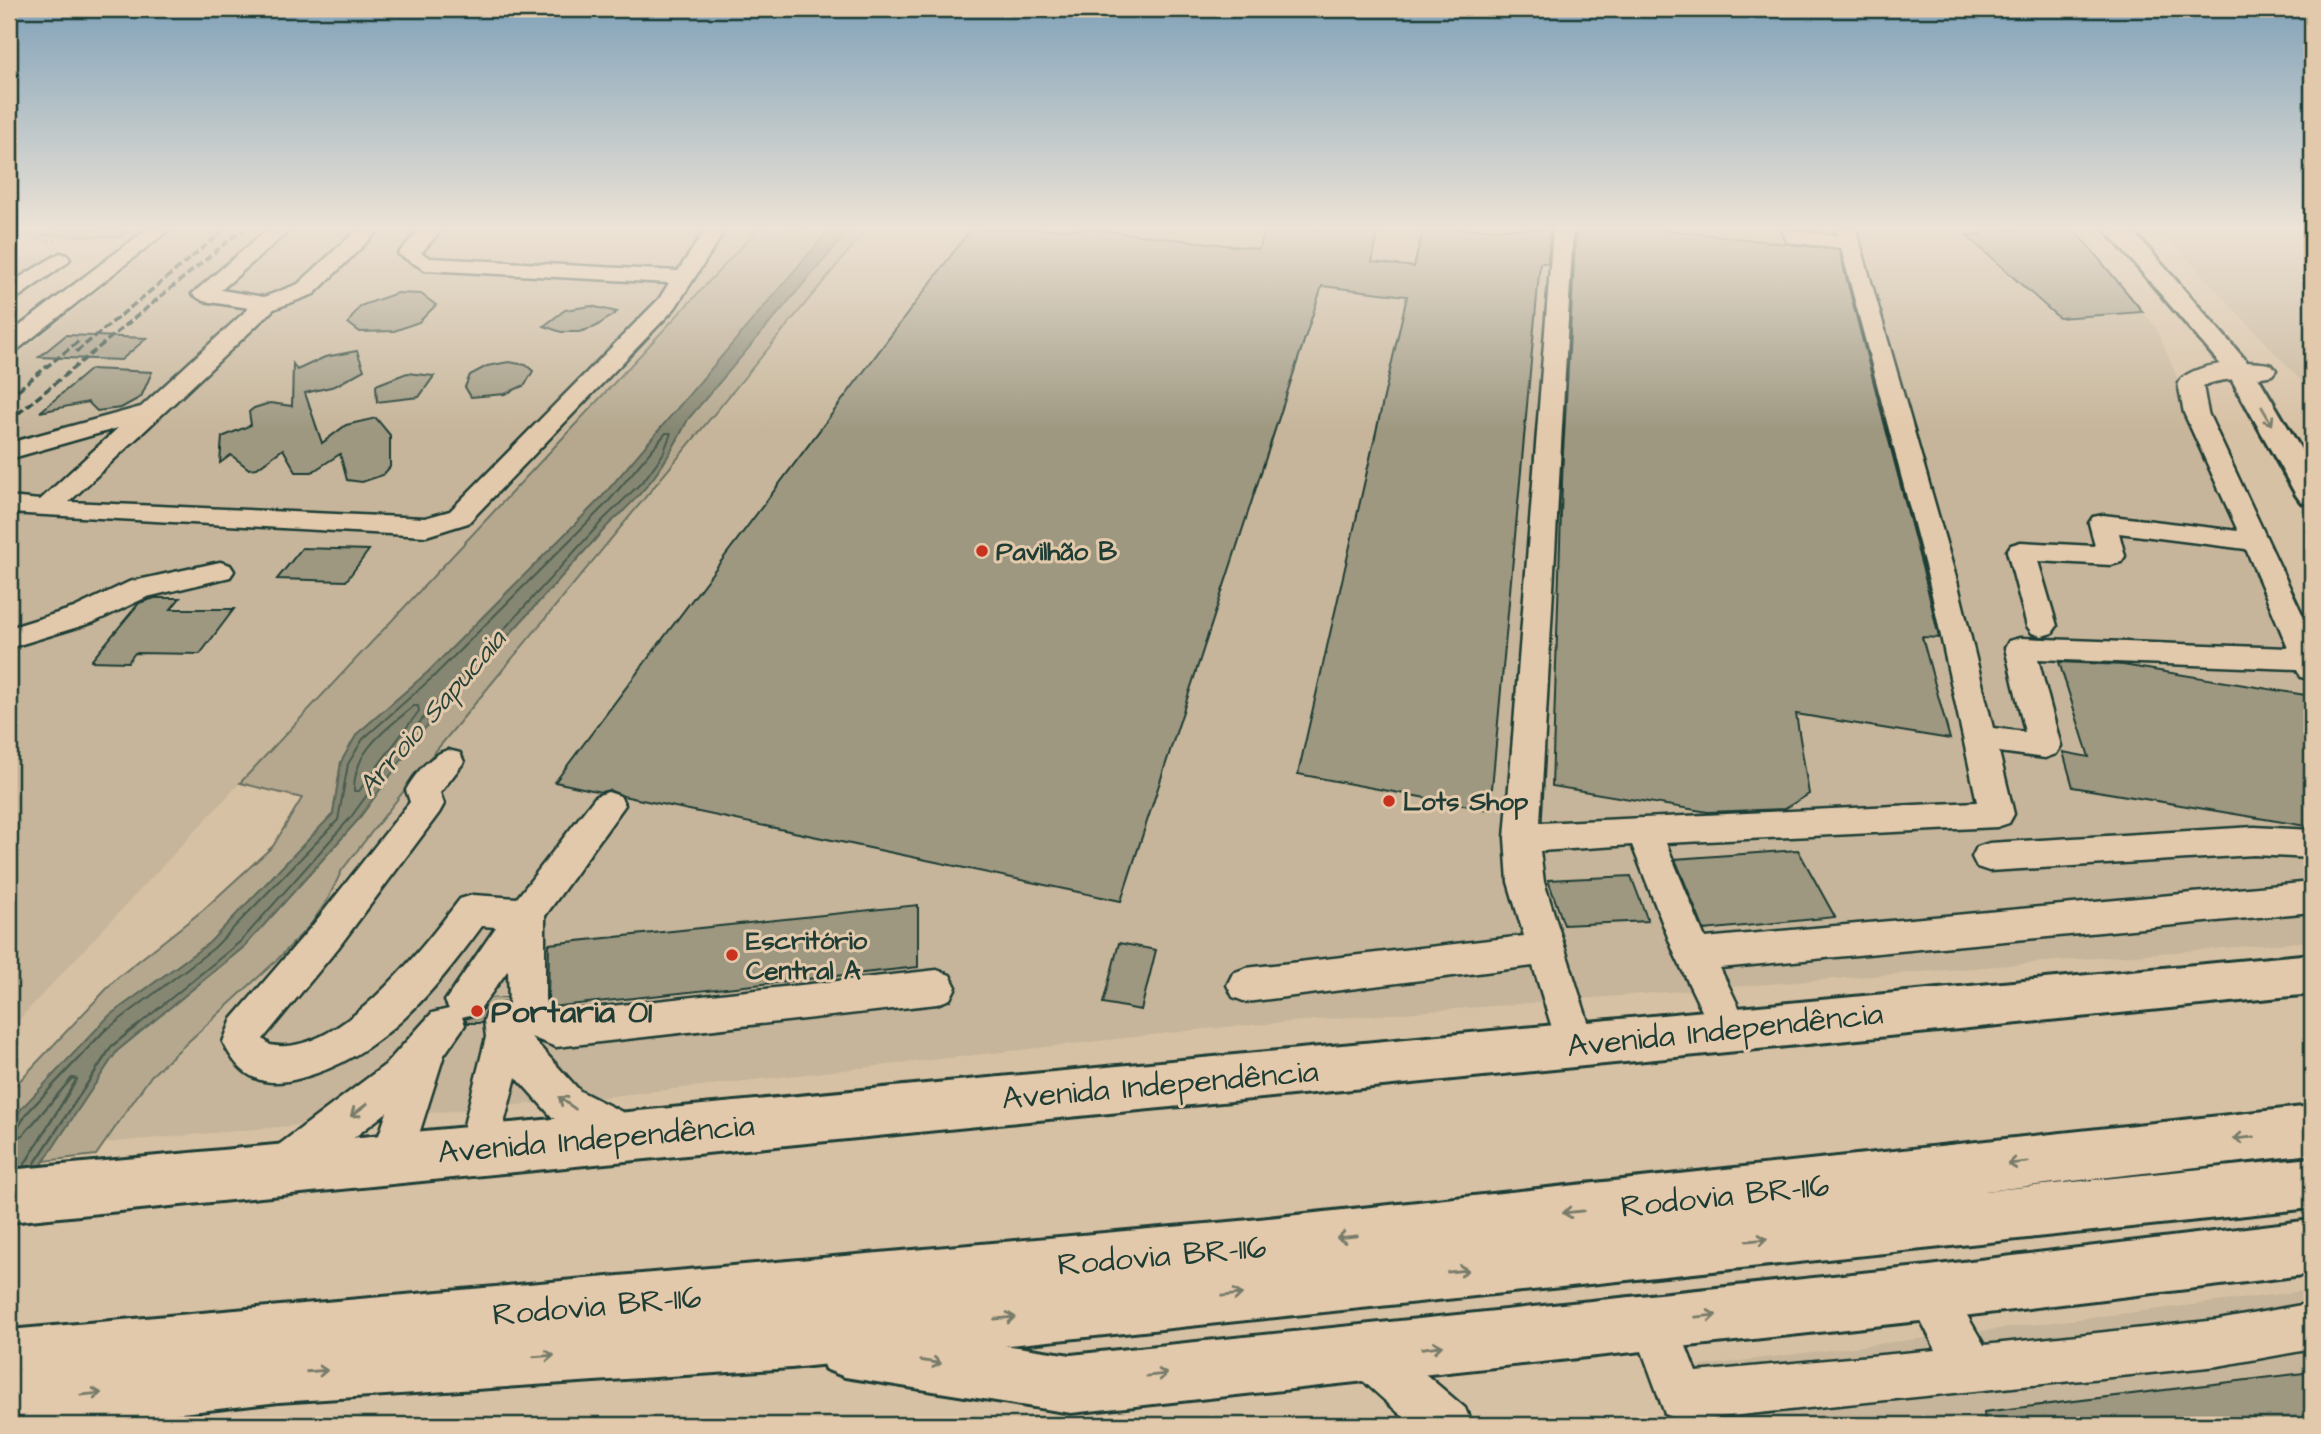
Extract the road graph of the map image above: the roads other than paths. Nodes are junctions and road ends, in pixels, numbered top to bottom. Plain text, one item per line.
1 (73, 296) edge
2 (216, 296) edge
3 (288, 296) edge
4 (672, 296) edge
5 (1558, 296) edge
6 (1864, 296) edge
7 (2181, 296) edge
8 (2193, 296) edge
9 (266, 304) junction
10 (9, 345) edge
11 (2252, 370) junction
12 (151, 411) junction
13 (9, 450) edge
14 (2312, 453) edge
15 (2312, 495) edge
16 (11, 508) edge
17 (46, 509) junction
18 (2257, 542) junction
19 (220, 571) dead end
20 (2042, 626) dead end
21 (9, 638) edge
22 (2310, 664) edge
23 (1978, 738) junction
24 (448, 762) dead end
25 (608, 805) dead end
26 (1644, 831) junction
27 (1522, 838) junction
28 (2312, 844) edge
29 (1989, 857) dead end
30 (2312, 897) edge
31 (527, 914) junction
32 (1546, 949) junction
33 (1694, 955) junction
34 (2312, 974) edge
35 (1245, 985) dead end
36 (937, 987) dead end
37 (503, 1018) junction
38 (446, 1025) junction
39 (1730, 1028) junction
40 (1575, 1044) junction
41 (2312, 1130) edge
42 (626, 1136) junction
43 (479, 1149) junction
44 (392, 1158) junction
45 (282, 1168) junction
46 (2312, 1183) edge
47 (9, 1196) edge
48 (2312, 1247) edge
49 (1929, 1293) junction
50 (1654, 1321) junction
51 (2312, 1326) edge
52 (791, 1340) junction
53 (1367, 1354) junction
54 (1972, 1370) junction
55 (19, 1380) edge
56 (1448, 1425) edge

1 - 10 street
2 - 9 street
3 - 9 street
4 - 17 street
5 - 27 street
6 - 23 street
7 - 11 main road
8 - 11 main road
9 - 12 street
11 - 14 main road
11 -> 15 main road
11 - 18 street
12 - 13 street
12 - 17 street
16 - 17 street
18 - 20 street
18 - 22 street
19 - 21 street
22 - 23 street
23 - 26 street
24 - 31 street
25 - 31 street
26 - 27 street
26 - 33 street
27 - 32 street
28 - 29 street
30 - 33 street
31 - 36 street
31 - 37 street
31 - 38 street
32 - 35 street
32 - 40 street
33 - 39 street
34 - 39 main road, Avenida Independência
42 -> 37 street
37 - 43 street
38 - 44 street
38 -> 45 street
39 - 40 main road, Avenida Independência
40 - 42 main road, Avenida Independência
41 -> 55 main road, Rodovia BR-116
42 - 43 main road, Avenida Independência
43 - 44 main road, Avenida Independência
44 - 45 main road, Avenida Independência
45 - 47 main road, Avenida Independência
52 -> 46 main road, Rodovia BR-116
48 - 49 main road, Rodovia BR-116
50 -> 49 main road, Rodovia BR-116
49 - 54 street
53 -> 50 main road, Rodovia BR-116
50 - 54 street
51 - 54 street
52 -> 53 main road, Rodovia BR-116
55 -> 52 main road, Rodovia BR-116
53 - 56 street

